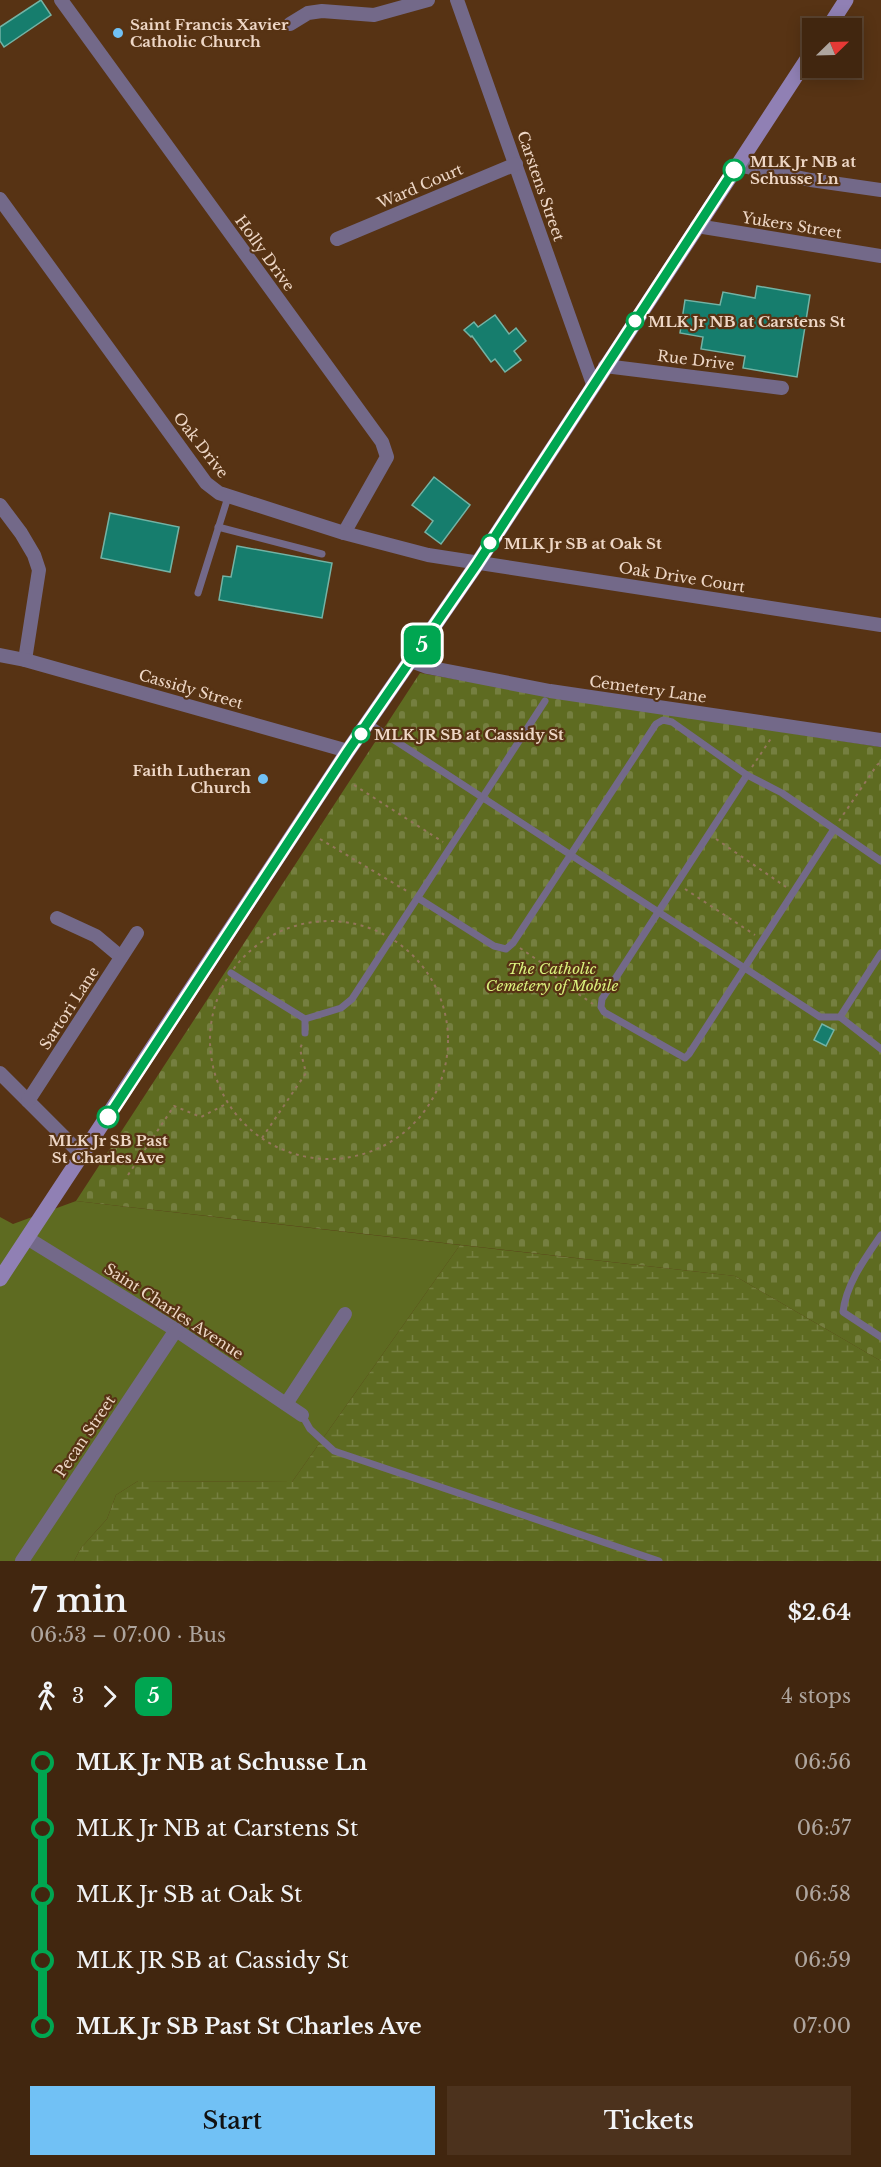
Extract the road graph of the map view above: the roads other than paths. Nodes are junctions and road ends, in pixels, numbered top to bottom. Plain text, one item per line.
1 (61, 0) edge
2 (428, 0) edge
3 (457, 0) edge
4 (846, 0) edge
5 (834, 18) edge
6 (290, 24) dead end
7 (802, 67) edge
8 (516, 164) junction
9 (737, 165) junction
10 (881, 190) edge
11 (0, 199) edge
12 (697, 226) junction
13 (337, 239) dead end
14 (881, 256) edge
15 (605, 366) junction
16 (593, 384) junction
17 (782, 388) dead end
18 (228, 497) junction
19 (0, 504) edge
20 (218, 527) junction
21 (344, 533) junction
22 (322, 554) dead end
23 (477, 564) junction
24 (198, 593) dead end
25 (881, 625) edge
26 (0, 655) edge
27 (25, 660) junction
28 (411, 661) junction
29 (545, 701) dead end
30 (368, 723) junction
31 (881, 740) edge
32 (348, 751) junction
33 (747, 775) junction
34 (482, 797) junction
35 (834, 829) junction
36 (570, 855) junction
37 (881, 861) edge
38 (418, 898) junction
39 (659, 912) junction
40 (57, 918) dead end
41 (137, 933) dead end
42 (881, 954) edge
43 (121, 957) junction
44 (745, 968) junction
45 (231, 973) road end
46 (840, 1017) junction
47 (305, 1019) junction
48 (305, 1033) road end
49 (881, 1049) edge
50 (0, 1073) edge
51 (28, 1101) junction
52 (83, 1156) junction
53 (881, 1235) edge
54 (27, 1238) junction
55 (0, 1280) edge
56 (345, 1314) dead end
57 (176, 1330) junction
58 (881, 1337) edge
59 (286, 1404) junction
60 (302, 1415) joint
61 (22, 1561) edge
62 (659, 1561) edge

1 - 21 street, Holly Drive
2 - 6 street
3 - 8 street, Carstens Street
4 - 5 main road
7 - 9 main road
8 - 13 street, Ward Court
8 - 16 street, Carstens Street
9 - 10 street
9 - 12 main road
11 - 18 street, Oak Drive
12 - 14 street, Yukers Street
12 - 15 main road
15 - 16 main road
15 - 17 street, Rue Drive
16 - 23 main road
18 - 20 lane
18 - 21 street, Oak Drive
19 - 27 street
20 - 22 lane
20 - 24 lane
21 - 23 street, Oak Drive
23 - 25 street, Oak Drive Court
23 - 28 main road
26 - 27 street, Cassidy Street
27 - 32 street, Cassidy Street
28 - 30 main road
28 - 31 street, Cemetery Lane
29 - 34 lane
30 - 32 main road
30 - 34 lane
32 - 52 main road
33 - 35 lane
33 - 36 lane
33 - 39 lane
34 - 36 lane
34 - 38 lane
35 - 37 lane
35 - 44 lane
36 - 38 lane
36 - 39 lane
38 - 47 lane
39 - 44 lane
39 - 44 lane
40 - 43 street
41 - 43 street, Sartori Lane
42 - 46 lane
43 - 51 street, Sartori Lane
44 - 46 lane
45 - 47 lane
46 - 49 lane
47 - 48 lane
50 - 51 street
51 - 52 street
52 - 54 main road
53 - 58 lane
54 - 55 main road
54 - 57 street, Saint Charles Avenue
56 - 59 street
57 - 59 street, Saint Charles Avenue
57 - 61 street, Pecan Street
59 - 60 street, Saint Charles Avenue
60 - 62 lane

